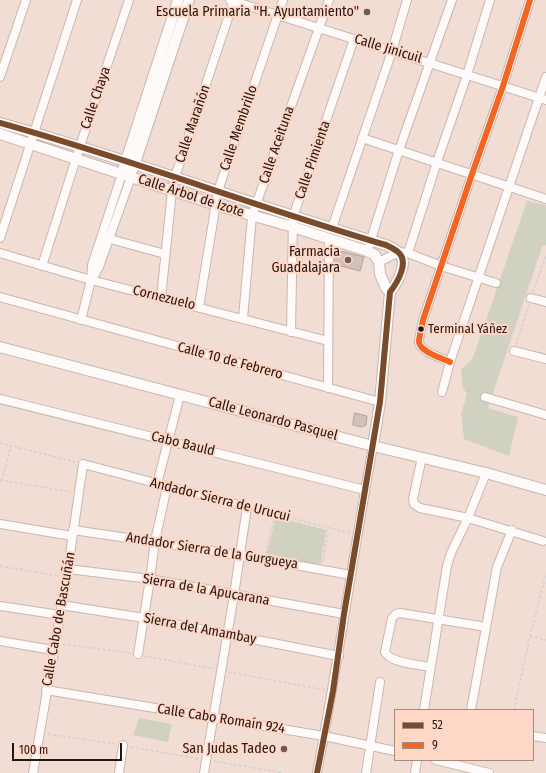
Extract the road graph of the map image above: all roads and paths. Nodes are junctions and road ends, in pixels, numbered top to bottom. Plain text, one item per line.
1 (26, 0) edge
2 (77, 0) edge
3 (129, 0) edge
4 (178, 0) edge
5 (189, 0) edge
6 (233, 0) edge
7 (283, 0) edge
8 (329, 0) edge
9 (407, 0) edge
10 (452, 0) edge
11 (490, 0) edge
12 (530, 0) edge
13 (278, 15) junction
14 (319, 28) junction
15 (354, 39) junction
16 (392, 51) junction
17 (431, 62) junction
18 (467, 75) junction
19 (0, 77) edge
20 (546, 77) edge
21 (503, 86) junction
22 (542, 98) edge
23 (0, 124) edge
24 (34, 133) junction
25 (0, 134) edge
26 (362, 138) junction
27 (31, 144) junction
28 (80, 146) junction
29 (400, 150) junction
30 (76, 159) junction
31 (437, 162) junction
32 (130, 163) junction
33 (472, 174) junction
34 (126, 175) junction
35 (175, 177) junction
36 (509, 187) junction
37 (172, 191) junction
38 (218, 191) junction
39 (546, 199) edge
40 (257, 204) junction
41 (216, 205) junction
42 (252, 216) junction
43 (293, 222) junction
44 (332, 228) junction
45 (0, 238) edge
46 (110, 239) junction
47 (329, 239) junction
48 (369, 246) junction
49 (0, 252) edge
50 (403, 253) junction
51 (165, 254) junction
52 (546, 256) edge
53 (379, 262) junction
54 (42, 266) junction
55 (441, 266) junction
56 (479, 278) junction
57 (91, 280) junction
58 (496, 283) joint
59 (390, 292) junction
60 (0, 297) edge
61 (161, 298) junction
62 (531, 298) junction
63 (546, 302) edge
64 (199, 307) junction
65 (243, 318) junction
66 (81, 320) junction
67 (291, 332) junction
68 (328, 341) junction
69 (0, 347) edge
70 (514, 351) junction
71 (546, 359) edge
72 (450, 362) junction
73 (328, 388) junction
74 (442, 392) dead end
75 (180, 394) junction
76 (485, 397) junction
77 (0, 399) edge
78 (380, 402) junction
79 (546, 414) edge
80 (471, 427) dead end
81 (168, 440) junction
82 (0, 443) edge
83 (11, 446) junction
84 (373, 446) junction
85 (422, 457) junction
86 (83, 464) junction
87 (486, 473) junction
88 (1, 480) edge
89 (157, 484) junction
90 (167, 487) junction
91 (365, 490) junction
92 (546, 490) edge
93 (79, 494) junction
94 (247, 507) junction
95 (275, 514) junction
96 (468, 518) junction
97 (0, 524) edge
98 (328, 527) junction
99 (512, 530) junction
100 (73, 533) junction
101 (357, 535) junction
102 (155, 541) junction
103 (543, 541) dead end
104 (240, 555) junction
105 (265, 559) junction
106 (0, 566) edge
107 (322, 570) junction
108 (67, 573) junction
109 (546, 574) edge
110 (351, 576) junction
111 (150, 579) junction
112 (234, 595) junction
113 (61, 605) junction
114 (0, 606) edge
115 (344, 614) junction
116 (60, 615) junction
117 (144, 618) junction
118 (439, 619) junction
119 (486, 627) junction
120 (227, 634) junction
121 (530, 636) junction
122 (546, 640) edge
123 (0, 641) edge
124 (54, 646) junction
125 (138, 654) junction
126 (339, 656) junction
127 (431, 667) junction
128 (221, 671) junction
129 (380, 682) dead end
130 (46, 690) junction
131 (333, 691) junction
132 (424, 709) edge
133 (470, 709) edge
134 (514, 709) edge
135 (213, 718) junction
136 (40, 732) junction
137 (324, 736) junction
138 (534, 736) edge
139 (546, 738) edge
140 (123, 745) junction
141 (370, 746) junction
142 (394, 751) edge
143 (207, 760) junction
144 (417, 761) edge
145 (440, 761) edge
146 (460, 766) edge
147 (33, 773) edge
148 (119, 773) edge
149 (204, 773) edge
150 (283, 773) edge
151 (317, 773) edge
152 (366, 773) edge
153 (415, 773) edge
154 (489, 773) edge

1 - 19 street
2 - 24 street
3 - 28 street, Calle Chaya
4 - 32 street
5 - 32 street
6 - 13 street, Calle Jinicuil
6 - 35 street, Calle Marañón
7 - 13 street, Calle Membrillo
8 - 14 street, Calle Aceituna
9 - 16 street
10 - 17 street
11 - 18 street
12 - 21 street
13 - 14 street, Calle Jinicuil
13 - 38 street, Calle Membrillo
14 - 15 street, Calle Jinicuil
14 - 40 street, Calle Aceituna
15 - 16 street, Calle Jinicuil
15 - 43 street, Calle Pimienta
16 - 17 street, Calle Jinicuil
16 - 26 street
17 - 18 street, Calle Jinicuil
17 - 29 street
18 - 21 street, Calle Jinicuil
18 - 31 street
20 - 22 street
21 - 22 street, Calle Jinicuil
21 - 33 street
22 - 36 street
23 - 24 street, Calle Árbol de Izote
24 - 27 street
24 - 28 street, Calle Árbol de Izote
25 - 27 street, Calle Árbol de Izote
26 - 29 street
26 - 44 street
27 - 30 street, Calle Árbol de Izote
27 - 45 street
28 - 30 street, Calle Chaya
28 - 32 street, Calle Árbol de Izote
29 - 31 street
29 - 48 street
30 - 34 street, Calle Árbol de Izote
30 - 54 street, Calle Chaya
31 - 33 street
31 - 50 street
32 - 34 street
32 - 35 street, Calle Árbol de Izote
33 - 36 street
33 - 55 street
34 - 37 street, Calle Árbol de Izote
34 - 46 street
34 - 57 street
35 - 37 street, Calle Marañón
35 - 38 street, Calle Árbol de Izote
36 - 39 street
36 - 56 street
37 - 41 street, Calle Árbol de Izote
37 - 51 street, Calle Marañón
38 - 40 street, Calle Árbol de Izote
38 - 41 street, Calle Membrillo
40 - 42 street, Calle Aceituna
40 - 43 street, Calle Árbol de Izote
41 - 42 street, Calle Árbol de Izote
41 - 64 street, Calle Membrillo
42 - 43 street, Calle Árbol de Izote
42 - 65 street, Calle Aceituna
43 - 44 street, Calle Árbol de Izote
43 - 47 street, Calle Árbol de Izote
43 - 67 street, Calle Pimienta
44 - 48 street, Calle Árbol de Izote
46 - 51 street
46 - 57 street
47 - 48 street, Calle Árbol de Izote
47 - 68 street
48 - 50 street, Calle Árbol de Izote
48 - 53 street, Calle Árbol de Izote
49 - 54 street, Cornezuelo
50 - 53 street
50 - 55 street
50 - 59 street
51 - 61 street, Calle Marañón
52 - 62 path
53 - 59 street
54 - 57 street, Cornezuelo
55 - 56 street
55 - 72 street
56 - 58 street
56 - 72 street
57 - 61 street, Cornezuelo
57 - 66 street
58 - 62 path
59 - 78 street
60 - 66 street, Calle 10 de Febrero
61 - 64 street, Cornezuelo
62 - 63 street
62 - 70 path
64 - 65 street, Cornezuelo
65 - 67 street, Cornezuelo
66 - 73 street, Calle 10 de Febrero
67 - 68 street, Cornezuelo
68 - 73 street
69 - 75 street, Calle Leonardo Pasquel
70 - 71 street
70 - 76 path
72 - 74 street
73 - 78 street, Calle 10 de Febrero
75 - 81 street
75 - 84 street, Calle Leonardo Pasquel
76 - 79 street
76 - 80 path
77 - 81 street, Cabo Bauld
78 - 84 street
81 - 89 street
81 - 91 street, Cabo Bauld
82 - 83 path
83 - 86 path
83 - 88 path
84 - 85 street, Calle Leonardo Pasquel
84 - 91 street
85 - 87 street, Calle Leonardo Pasquel
85 - 96 street
86 - 89 street, Andador Sierra de Urucui
86 - 93 street, Calle Cabo de Bascuñán
87 - 92 street, Calle Leonardo Pasquel
87 - 96 street
88 - 93 path
89 - 90 street, Andador Sierra de Urucui
90 - 94 street, Andador Sierra de Urucui
90 - 102 street
91 - 101 street
93 - 100 street, Calle Cabo de Bascuñán
94 - 95 path, Andador Sierra de Urucui
94 - 104 street
95 - 98 path, Andador Sierra de Urucui
95 - 105 path
96 - 99 street
96 - 118 street
97 - 100 street, Andador Sierra de la Gurgueya
98 - 101 path, Andador Sierra de Urucui
98 - 107 path
99 - 103 street
99 - 119 street
100 - 102 street, Andador Sierra de la Gurgueya
100 - 108 street, Calle Cabo de Bascuñán
101 - 110 street
102 - 104 street, Andador Sierra de la Gurgueya
102 - 111 street
104 - 105 street, Andador Sierra de la Gurgueya
104 - 112 street
105 - 107 street, Andador Sierra de la Gurgueya
106 - 108 path
107 - 110 street, Andador Sierra de la Gurgueya
108 - 111 street, Sierra de la Apucarana
108 - 113 street, Calle Cabo de Bascuñán
109 - 121 path
110 - 115 street
111 - 112 street, Sierra de la Apucarana
111 - 117 street
112 - 115 street, Sierra de la Apucarana
112 - 120 street
113 - 116 street, Calle Cabo de Bascuñán
113 - 117 street, Sierra del Amambay
114 - 116 street
115 - 126 street
116 - 124 street, Calle Cabo de Bascuñán
117 - 120 street, Sierra del Amambay
117 - 125 street
118 - 119 street
118 - 127 street
118 - 127 street
119 - 133 street
120 - 126 street, Sierra del Amambay
120 - 128 street
121 - 122 path
121 - 134 path
123 - 124 street
124 - 125 path
124 - 130 street, Calle Cabo de Bascuñán
125 - 128 path
126 - 131 street
127 - 132 street
128 - 131 path
128 - 135 street
129 - 141 street
130 - 135 street, Calle Cabo Romaín 924
130 - 136 street, Calle Cabo de Bascuñán
131 - 137 street
135 - 137 street, Calle Cabo Romaín 924
135 - 143 street
136 - 140 path
136 - 147 street, Calle Cabo de Bascuñán
137 - 141 street, Calle Cabo Romaín 924
137 - 151 street
138 - 139 street
140 - 143 path
140 - 148 street
141 - 142 street, Calle Cabo Romaín 924
141 - 152 street
143 - 149 street
143 - 150 path
144 - 153 street
145 - 146 street
146 - 154 street

